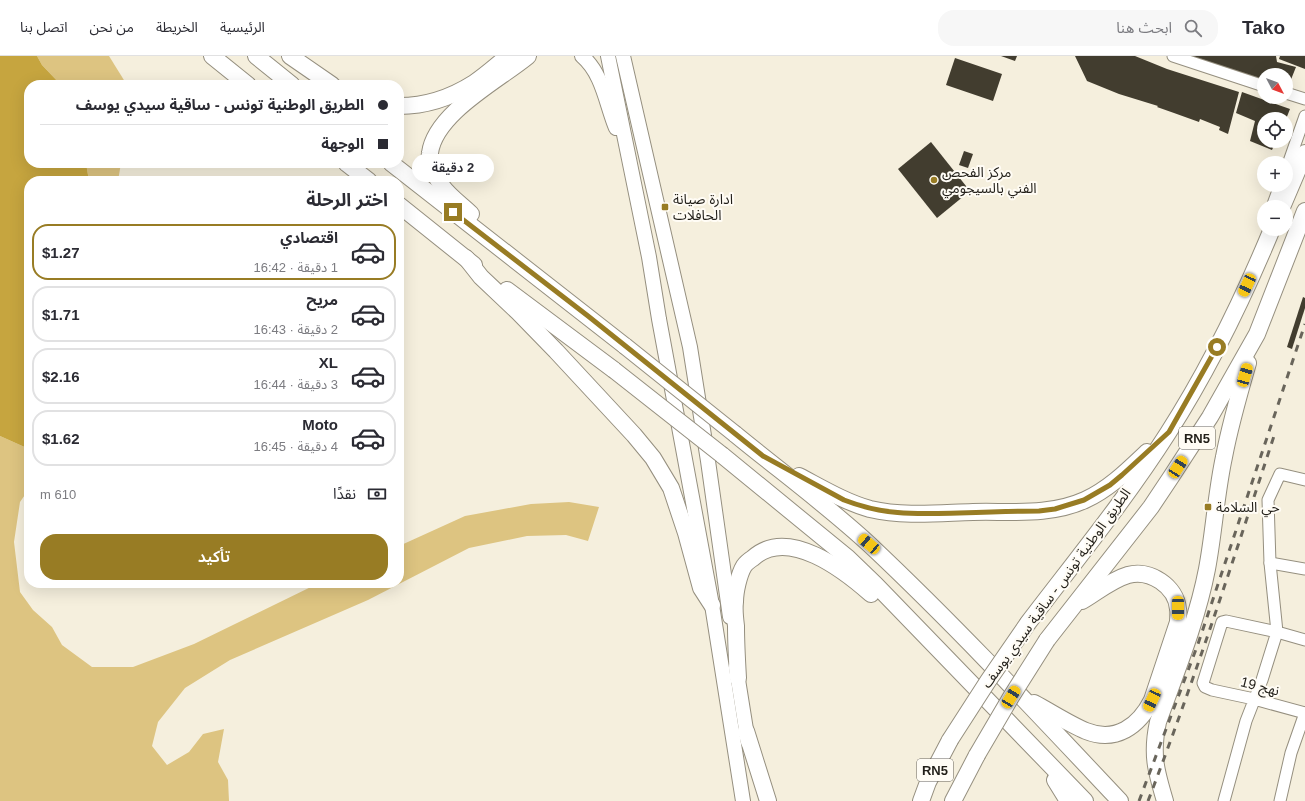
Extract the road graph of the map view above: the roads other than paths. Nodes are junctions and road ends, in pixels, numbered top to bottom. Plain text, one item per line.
1 (212, 56) edge
2 (256, 56) edge
3 (290, 56) edge
4 (582, 56) edge
5 (608, 56) edge
6 (623, 56) edge
7 (1173, 56) edge
8 (524, 57) edge
9 (242, 80) edge
10 (286, 80) edge
11 (325, 80) edge
12 (1257, 84) edge
13 (1293, 95) edge
14 (1305, 99) edge
15 (404, 106) edge
16 (1305, 116) edge
17 (1305, 153) edge
18 (1291, 156) edge
19 (629, 160) junction
20 (352, 168) edge
21 (397, 168) edge
22 (363, 176) edge
23 (1285, 200) edge
24 (404, 209) edge
25 (1305, 211) edge
26 (1267, 236) edge
27 (466, 258) junction
28 (520, 265) junction
29 (1257, 334) junction
30 (1169, 432) junction
31 (763, 456) junction
32 (1305, 480) edge
33 (1270, 563) junction
34 (1305, 569) edge
35 (712, 605) junction
36 (1072, 607) junction
37 (1277, 632) junction
38 (922, 633) junction
39 (1305, 640) edge
40 (738, 678) junction
41 (1022, 696) junction
42 (1254, 699) junction
43 (1305, 713) edge
44 (746, 731) junction
45 (1034, 749) junction
46 (928, 782) junction
47 (743, 801) edge
48 (760, 801) edge
49 (768, 801) edge
50 (918, 801) edge
51 (921, 801) edge
52 (953, 801) edge
53 (1068, 801) edge
54 (1085, 801) edge
55 (1120, 801) edge
56 (1166, 801) edge
57 (1224, 801) edge
58 (1280, 801) edge

1 - 9 highway
2 - 10 highway
3 - 11 highway
4 - 19 main road
5 - 19 main road
6 - 40 main road
7 - 12 street
8 - 15 highway
8 - 28 highway
13 - 14 street
16 - 18 street
17 - 23 highway
19 - 35 main road
20 - 22 highway
21 - 28 highway
24 - 27 highway
25 - 29 highway, الطريق الوطنية تونس - ساقية سيدي يوسف / RN5
26 - 30 highway, الطريق الوطنية تونس - ساقية سيدي يوسف / RN5
27 - 35 highway
27 - 38 highway, bridge
28 - 31 highway, bridge
29 - 36 highway, الطريق الوطنية تونس - ساقية سيدي يوسف / RN5
29 - 56 highway
30 - 31 highway
30 - 46 highway, الطريق الوطنية تونس - ساقية سيدي يوسف / RN5, bridge
31 - 41 highway
32 - 33 street
33 - 34 street
33 - 37 street
35 - 47 main road
36 - 41 highway
36 - 52 highway, الطريق الوطنية تونس - ساقية سيدي يوسف / RN5, bridge
37 - 39 street
37 - 42 street
37 - 42 street, نهج 19
38 - 40 highway
38 - 45 highway
40 - 44 main road
41 - 55 highway
42 - 43 street, نهج 19
42 - 57 street
43 - 58 street
44 - 48 main road
44 - 49 highway
45 - 53 highway
45 - 54 highway
46 - 50 highway
46 - 51 highway, الطريق الوطنية تونس - ساقية سيدي يوسف / RN5

